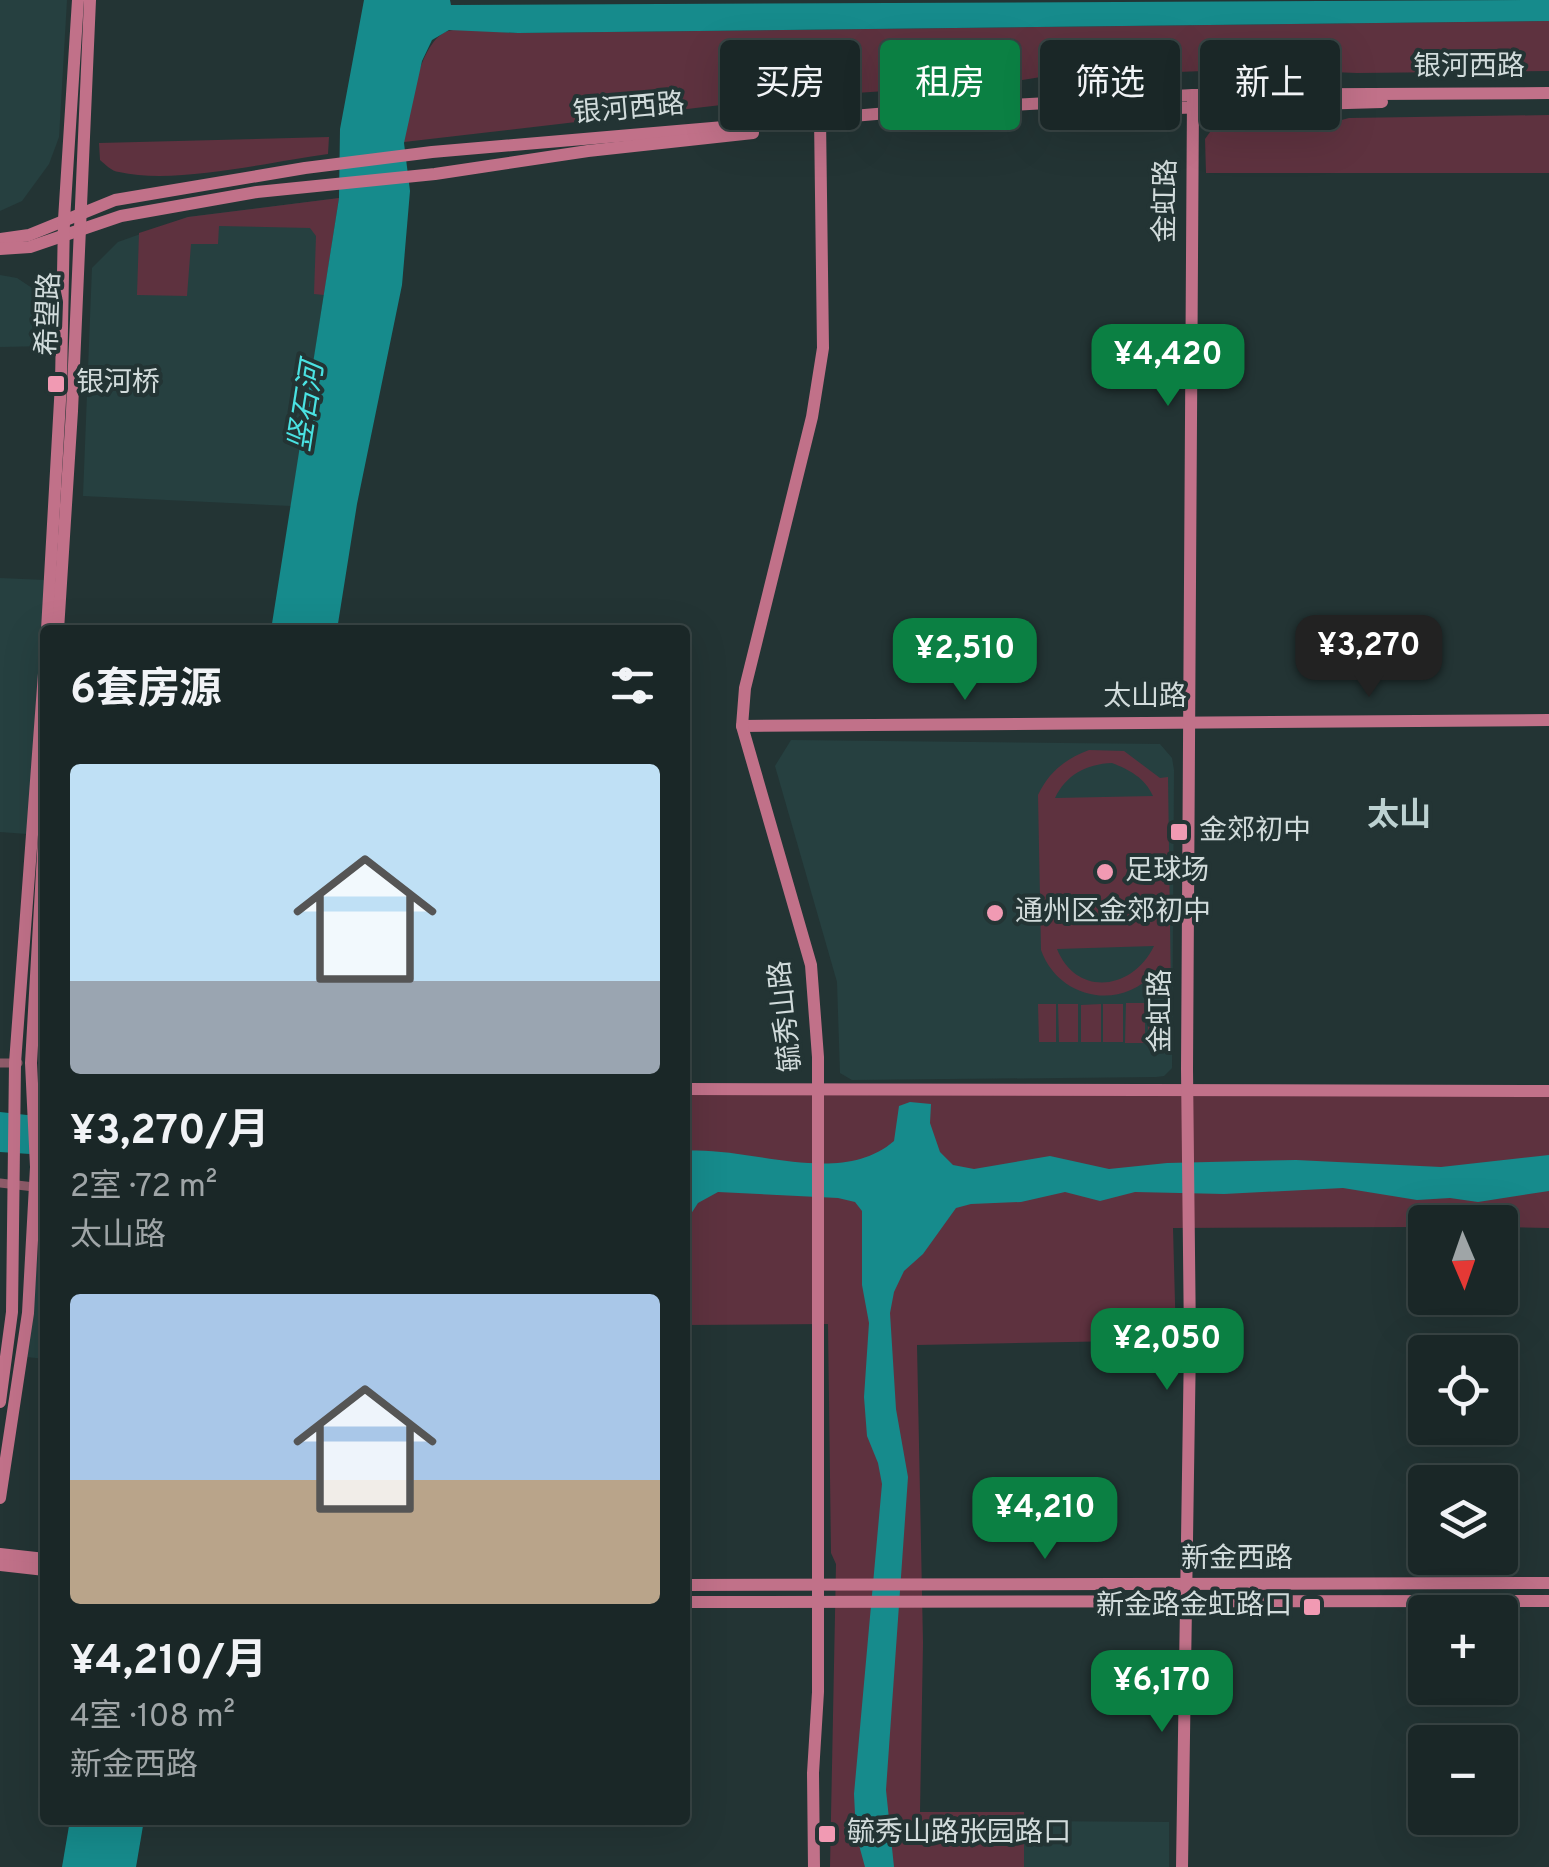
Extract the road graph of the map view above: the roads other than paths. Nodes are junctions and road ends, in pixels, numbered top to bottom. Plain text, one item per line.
1 (78, 0) edge
2 (90, 0) edge
3 (1549, 96) edge
4 (1193, 100) junction
5 (860, 121) edge
6 (726, 130) edge
7 (762, 130) edge
8 (820, 130) edge
9 (80, 213) junction
10 (64, 220) junction
11 (78, 232) junction
12 (64, 238) junction
13 (0, 239) edge
14 (0, 249) edge
15 (47, 625) edge
16 (58, 625) edge
17 (1549, 720) edge
18 (1188, 722) junction
19 (742, 726) junction
20 (40, 727) edge
21 (40, 916) edge
22 (0, 1063) edge
23 (15, 1063) junction
24 (32, 1070) junction
25 (690, 1089) edge
26 (819, 1090) junction
27 (1188, 1090) junction
28 (1549, 1090) edge
29 (7, 1184) edge
30 (34, 1186) junction
31 (0, 1402) edge
32 (0, 1498) edge
33 (0, 1554) edge
34 (40, 1558) edge
35 (0, 1566) edge
36 (40, 1570) edge
37 (818, 1584) junction
38 (1549, 1584) edge
39 (690, 1585) edge
40 (1184, 1586) junction
41 (1549, 1601) edge
42 (690, 1602) edge
43 (817, 1604) junction
44 (1185, 1604) junction
45 (814, 1867) edge
46 (1182, 1867) edge

1 - 10 main road, 希望路
2 - 9 main road, 希望路
3 - 4 main road, 银河西路
4 - 5 main road, 银河西路
4 - 18 main road, 金虹路
6 - 9 main road, 银河西路
7 - 11 main road, 银河西路
8 - 19 main road, 毓秀山路
9 - 10 main road
9 - 11 main road, 希望路
10 - 12 main road, 希望路
10 - 13 main road
11 - 12 main road
11 - 16 main road, 希望路
12 - 14 main road
12 - 15 main road, 希望路
17 - 18 main road, 太山路
18 - 19 main road, 太山路
18 - 27 main road, 金虹路
19 - 26 main road, 毓秀山路
20 - 23 main road
21 - 24 main road
22 - 23 street
23 - 24 street
23 - 29 main road
24 - 30 main road
25 - 26 main road
26 - 27 main road
26 - 37 main road, 毓秀山路
27 - 28 main road
27 - 40 main road, 金虹路
29 - 30 street
29 - 31 main road
30 - 32 main road
33 - 34 main road
35 - 36 main road
37 - 39 main road, 新金西路
37 - 40 main road, 新金西路
37 - 43 main road, 毓秀山路
38 - 40 main road, 新金西路
40 - 44 main road, 金虹路
41 - 44 main road, 新金西路
42 - 43 main road, 新金西路
43 - 44 main road, 新金西路
43 - 45 main road, 毓秀山路
44 - 46 main road, 金虹路

